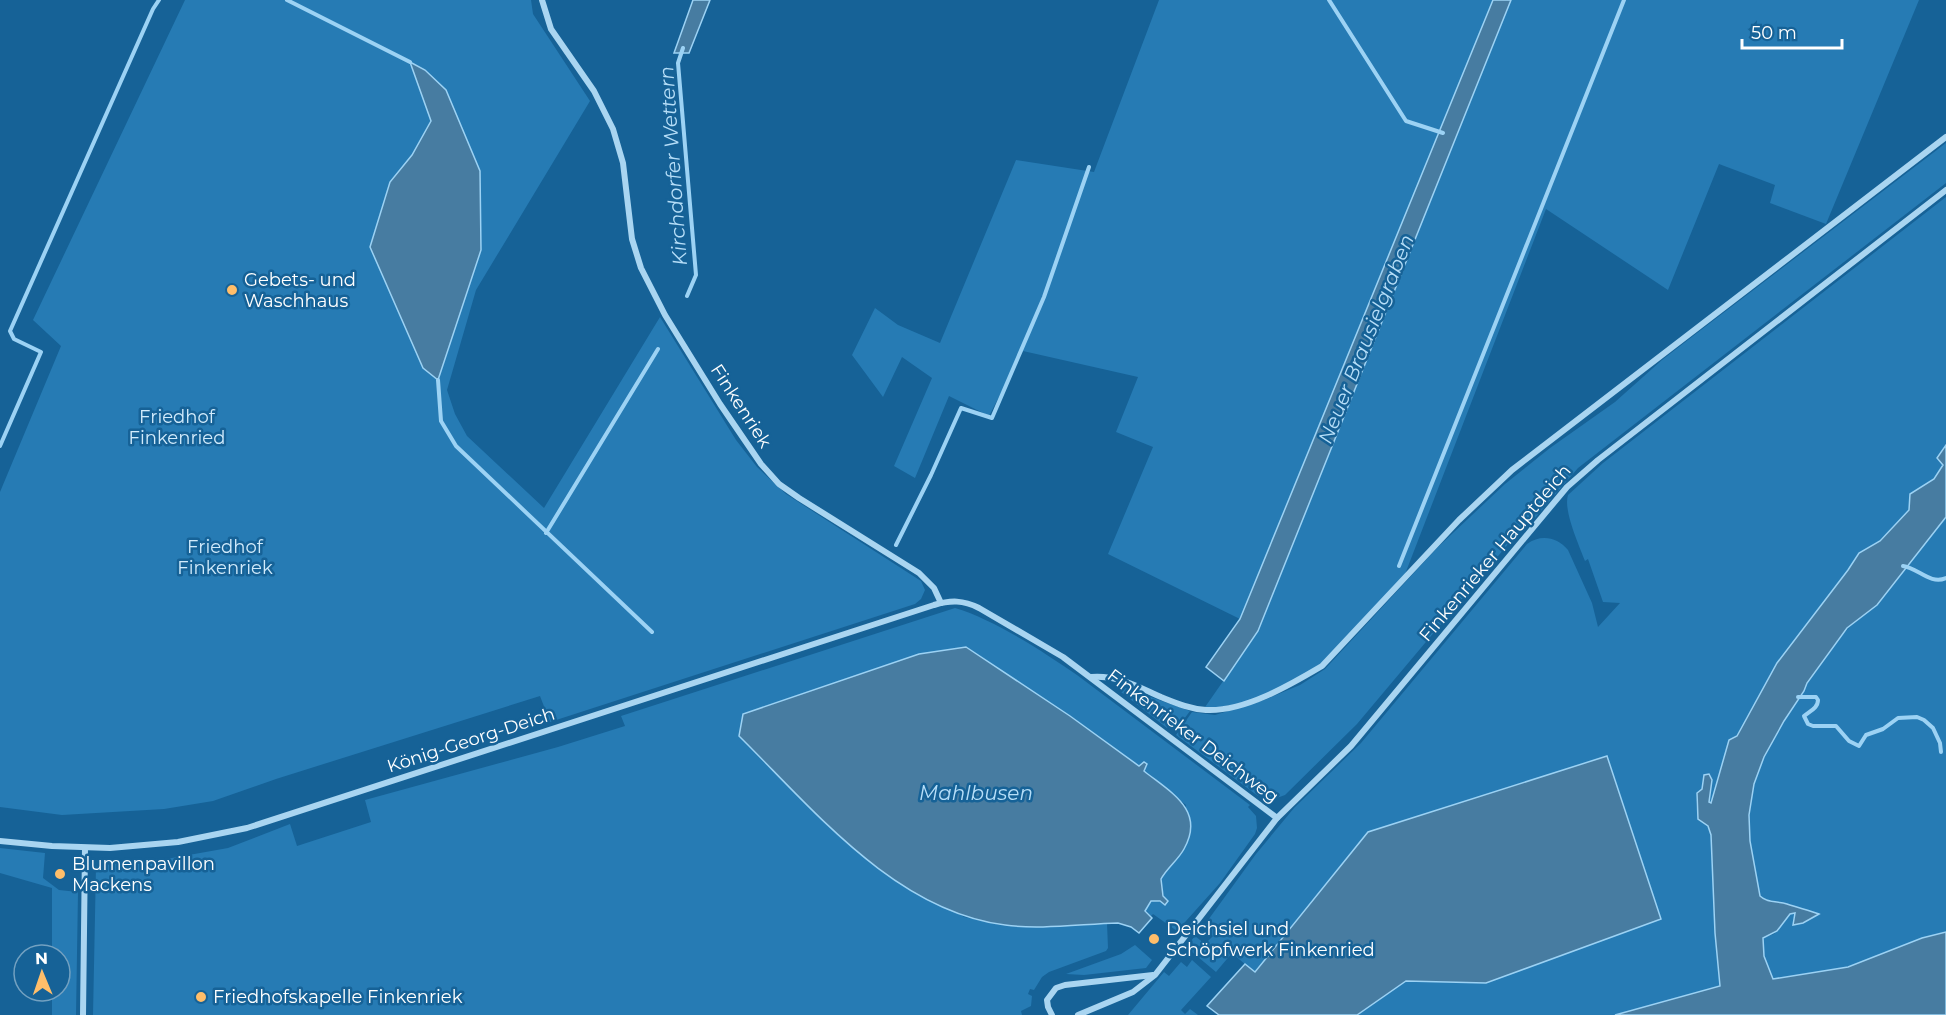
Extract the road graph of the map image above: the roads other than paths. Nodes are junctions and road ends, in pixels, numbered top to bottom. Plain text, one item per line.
1 (542, 0) edge
2 (1946, 137) edge
3 (1946, 190) edge
4 (941, 603) junction
5 (1090, 677) junction
6 (1277, 818) junction
7 (0, 841) edge
8 (85, 848) junction
9 (1155, 975) junction
10 (83, 1015) edge
11 (1052, 1015) edge
12 (1078, 1015) edge

1 - 4 street, Finkenriek
2 - 5 street, Finkenrieker Hauptdeich
3 - 6 street, Finkenrieker Hauptdeich
4 - 5 street
4 - 8 street, König-Georg-Deich
5 - 6 street, Finkenrieker Deichweg
6 - 9 street, Finkenrieker Hauptdeich
7 - 8 street, König-Georg-Deich
8 - 10 street
9 - 11 street
9 - 12 street, Finkenrieker Hauptdeich

